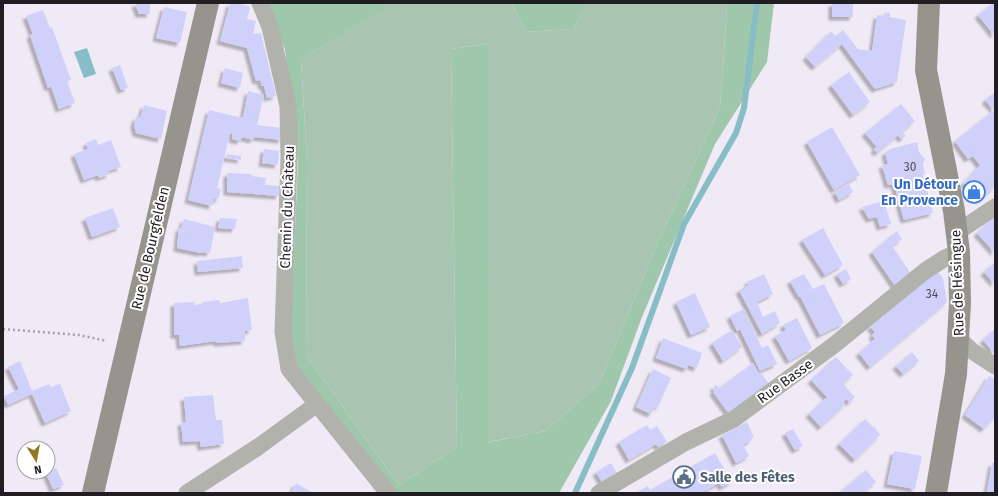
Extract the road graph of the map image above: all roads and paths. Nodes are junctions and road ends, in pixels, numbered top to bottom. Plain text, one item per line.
1 (208, 3) edge
2 (260, 3) edge
3 (929, 3) edge
4 (995, 208) edge
5 (958, 243) junction
6 (3, 329) edge
7 (959, 339) junction
8 (128, 344) junction
9 (995, 366) edge
10 (318, 404) junction
11 (93, 493) edge
12 (187, 493) edge
13 (388, 493) edge
14 (599, 493) edge
15 (936, 493) edge

1 - 8 main road, Rue de Bourgfelden
2 - 10 street, Chemin du Château
3 - 5 main road, Rue de Hésingue
4 - 5 street, Rue Basse
5 - 7 main road, Rue de Hésingue
5 - 14 street, Rue Basse
6 - 8 path
7 - 9 street
7 - 15 main road, Rue de Hésingue
8 - 11 main road, Rue de Bourgfelden
10 - 12 street
10 - 13 street, Chemin du Château

